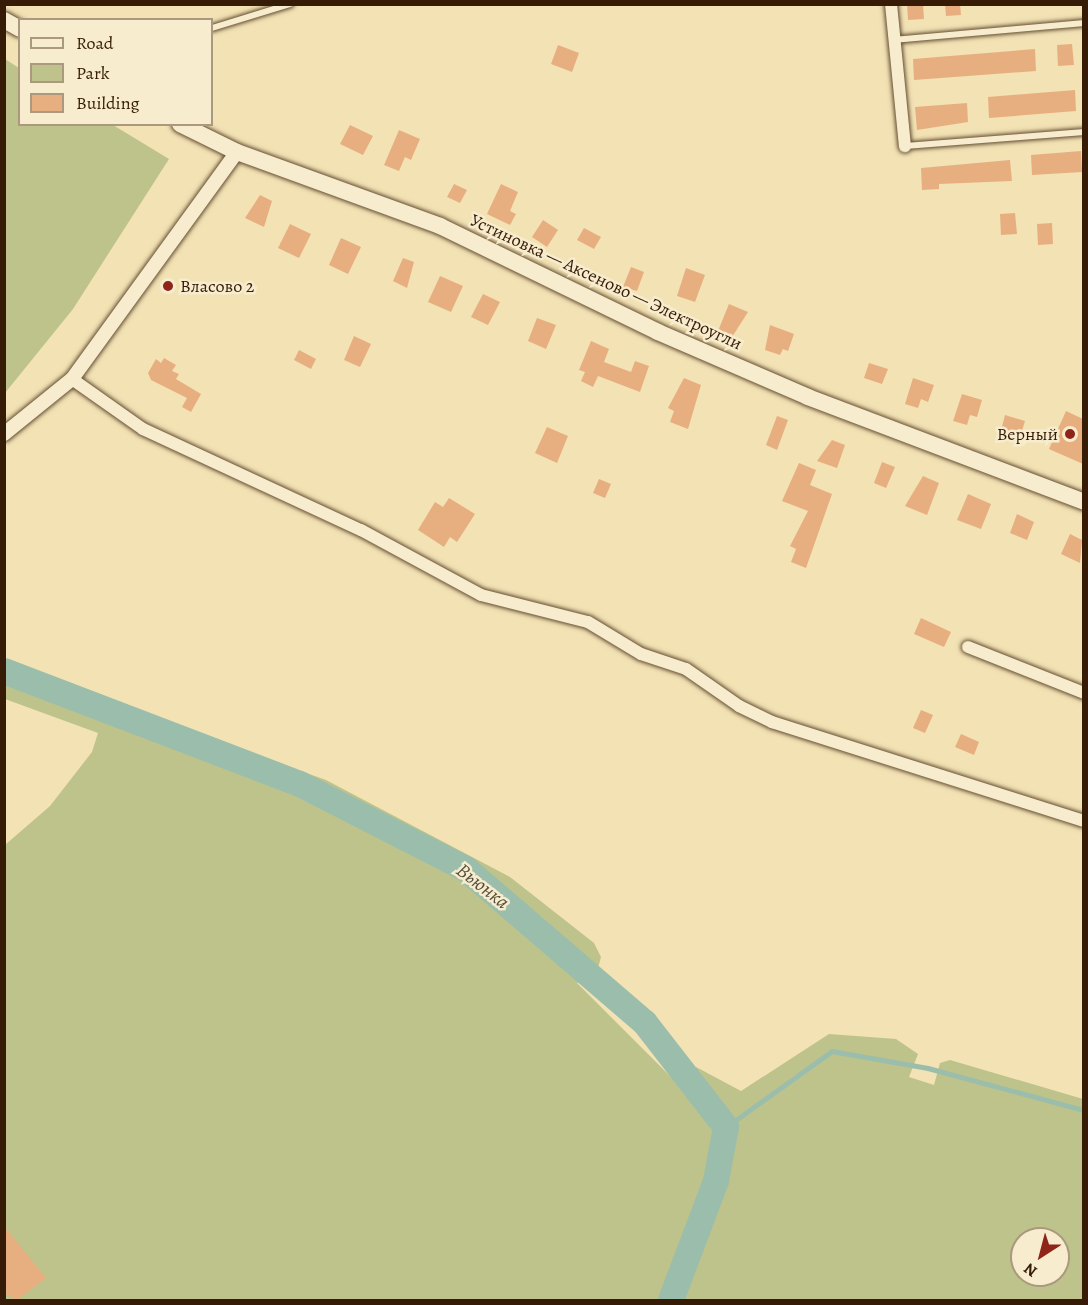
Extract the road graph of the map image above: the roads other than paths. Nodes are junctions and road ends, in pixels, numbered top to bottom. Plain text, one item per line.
1 (290, 4) edge
2 (891, 4) edge
3 (4, 20) edge
4 (1083, 23) edge
5 (18, 28) edge
6 (213, 28) edge
7 (893, 40) junction
8 (184, 126) edge
9 (1083, 132) edge
10 (905, 146) joint
11 (237, 152) junction
12 (72, 379) junction
13 (4, 434) edge
14 (1083, 502) edge
15 (968, 647) dead end
16 (1083, 693) edge
17 (1083, 821) edge

1 - 6 lane
2 - 7 street
3 - 5 main road
4 - 7 lane
7 - 10 street
8 - 11 main road, Устиновка — Аксеново — Электроугли
9 - 10 lane
11 - 12 street
11 - 14 main road, Устиновка — Аксеново — Электроугли
12 - 13 street
12 - 17 street
15 - 16 street

